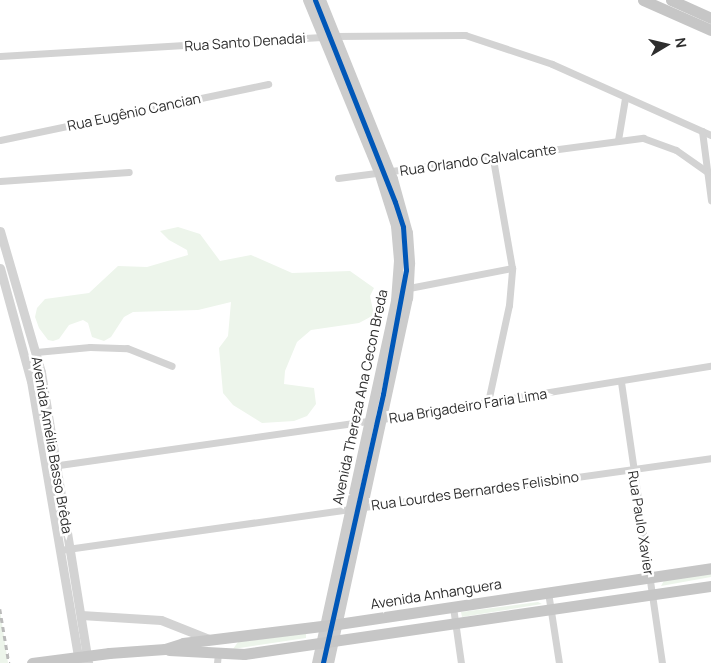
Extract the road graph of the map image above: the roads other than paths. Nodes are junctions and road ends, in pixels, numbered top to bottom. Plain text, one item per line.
1 (308, 0) edge
2 (321, 0) edge
3 (643, 0) edge
4 (671, 0) edge
5 (711, 18) edge
6 (711, 30) edge
7 (334, 36) junction
8 (321, 37) junction
9 (0, 56) edge
10 (268, 84) dead end
11 (625, 98) junction
12 (702, 131) junction
13 (711, 135) edge
14 (0, 140) edge
15 (618, 140) junction
16 (493, 158) junction
17 (129, 172) dead end
18 (384, 172) junction
19 (707, 172) junction
20 (338, 178) dead end
21 (0, 180) edge
22 (711, 200) edge
23 (0, 231) edge
24 (0, 268) edge
25 (512, 268) junction
26 (410, 288) junction
27 (36, 352) junction
28 (172, 366) dead end
29 (711, 366) edge
30 (621, 382) junction
31 (488, 402) junction
32 (382, 419) junction
33 (370, 420) junction
34 (711, 458) edge
35 (58, 465) junction
36 (47, 466) junction
37 (633, 468) junction
38 (362, 507) junction
39 (351, 508) junction
40 (70, 549) junction
41 (60, 550) junction
42 (711, 568) edge
43 (650, 578) junction
44 (711, 586) edge
45 (548, 592) junction
46 (652, 594) junction
47 (453, 608) junction
48 (551, 610) junction
49 (80, 616) junction
50 (338, 624) junction
51 (455, 624) junction
52 (326, 626) junction
53 (179, 627) junction
54 (233, 638) junction
55 (211, 640) junction
56 (334, 640) junction
57 (322, 642) junction
58 (183, 643) junction
59 (165, 649) junction
60 (233, 655) junction
61 (217, 659) edge
62 (32, 663) edge
63 (79, 663) edge
64 (88, 663) edge
65 (317, 663) edge
66 (330, 663) edge
67 (461, 663) edge
68 (559, 663) edge
69 (662, 663) edge

1 - 8 main road, Avenida Thereza Ana Cecon Breda
2 - 7 main road, Avenida Thereza Ana Cecon Breda
3 - 6 main road
4 - 5 main road
7 - 8 street, Rua Santo Denadai
7 - 11 street, Rua Santo Denadai
7 - 18 main road, Avenida Thereza Ana Cecon Breda
8 - 9 street, Rua Santo Denadai
8 - 18 main road, Avenida Thereza Ana Cecon Breda
10 - 14 street, Rua Eugênio Cancian
11 - 12 street, Rua Santo Denadai
11 - 15 street
12 - 13 street, Rua Santo Denadai
12 - 19 street
15 - 16 street, Rua Orlando Calvalcante
15 - 19 street, Rua Orlando Calvalcante
16 - 18 street, Rua Orlando Calvalcante
16 - 25 street
17 - 21 street
18 - 20 street, Rua Orlando Calvalcante
18 - 26 main road, Avenida Thereza Ana Cecon Breda
18 - 33 main road, Avenida Thereza Ana Cecon Breda
19 - 22 street
23 - 27 street, Avenida Amélia Basso Brêda
24 - 36 street, Avenida Amélia Basso Brêda
25 - 26 street
25 - 31 street
26 - 32 main road, Avenida Thereza Ana Cecon Breda
27 - 28 street
27 - 35 street, Avenida Amélia Basso Brêda
29 - 30 street, Rua Brigadeiro Faria Lima
30 - 31 street, Rua Brigadeiro Faria Lima
30 - 37 street, Rua Paulo Xavier
31 - 32 street, Rua Brigadeiro Faria Lima
32 - 33 street, Rua Brigadeiro Faria Lima
32 - 38 main road, Avenida Thereza Ana Cecon Breda
33 - 35 street, Rua Brigadeiro Faria Lima
33 - 39 main road, Avenida Thereza Ana Cecon Breda
34 - 37 street, Rua Lourdes Bernardes Felisbino
35 - 36 street, Rua Brigadeiro Faria Lima
35 - 40 street, Avenida Amélia Basso Brêda
36 - 41 street, Avenida Amélia Basso Brêda
37 - 38 street, Rua Lourdes Bernardes Felisbino
37 - 43 street, Rua Paulo Xavier
38 - 39 street, Rua Lourdes Bernardes Felisbino
38 - 50 main road, Avenida Thereza Ana Cecon Breda
39 - 40 street, Rua Lourdes Bernardes Felisbino
39 - 52 main road, Avenida Thereza Ana Cecon Breda
40 - 41 street, Rua Lourdes Bernardes Felisbino
40 - 49 street, Avenida Amélia Basso Brêda
41 - 63 street, Avenida Amélia Basso Brêda
42 - 43 main road, Avenida Anhanguera
43 - 45 main road, Avenida Anhanguera
43 - 46 street, Rua Paulo Xavier
44 - 46 main road, Avenida Anhanguera
45 - 47 main road, Avenida Anhanguera
45 - 48 street
46 - 48 main road, Avenida Anhanguera
46 - 69 street, Rua Paulo Xavier
47 - 50 main road, Avenida Anhanguera
47 - 51 street
48 - 51 main road, Avenida Anhanguera
48 - 68 street
49 - 53 street
49 - 64 street, Avenida Amélia Basso Brêda
50 - 52 main road, Avenida Anhanguera
50 - 56 main road, Avenida Thereza Ana Cecon Breda
51 - 56 main road, Avenida Anhanguera
51 - 67 street
52 - 54 main road, Avenida Anhanguera
52 - 57 main road, Avenida Thereza Ana Cecon Breda
53 - 55 street
53 - 58 street
54 - 55 main road, Avenida Anhanguera
54 - 60 main road
55 - 58 main road, Avenida Anhanguera
56 - 57 main road, Avenida Anhanguera
56 - 66 main road, Avenida Thereza Ana Cecon Breda
57 - 60 main road, Avenida Anhanguera
57 - 65 main road, Avenida Thereza Ana Cecon Breda
58 - 59 main road, Avenida Anhanguera
59 - 61 main road, Avenida Anhanguera
59 - 62 main road, Avenida Anhanguera, bridge
60 - 61 main road, Avenida Anhanguera

